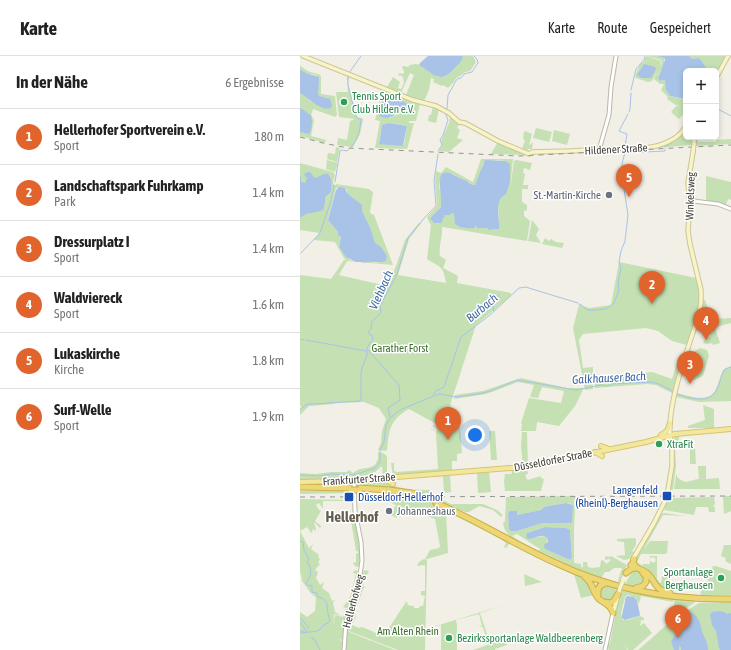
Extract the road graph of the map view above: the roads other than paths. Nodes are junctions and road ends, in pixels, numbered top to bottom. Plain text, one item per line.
1 (303, 56) edge
2 (616, 56) edge
3 (728, 56) edge
4 (719, 72) edge
5 (683, 129) edge
6 (694, 140) edge
7 (599, 150) junction
8 (691, 200) junction
9 (731, 208) edge
10 (671, 425) junction
11 (731, 429) edge
12 (679, 432) junction
13 (671, 435) junction
14 (662, 436) junction
15 (601, 446) dead end
16 (609, 449) junction
17 (595, 452) junction
18 (602, 456) dead end
19 (418, 476) joint
20 (354, 481) junction
21 (301, 484) edge
22 (436, 502) junction
23 (636, 555) joint
24 (633, 567) junction
25 (575, 572) junction
26 (626, 573) joint
27 (610, 584) junction
28 (636, 588) junction
29 (619, 592) junction
30 (672, 594) junction
31 (731, 598) edge
32 (608, 604) junction
33 (615, 605) junction
34 (613, 613) junction
35 (344, 650) edge
36 (605, 650) edge

1 - 7 main road, Hildener Straße
2 - 7 street
3 - 4 main road
5 - 7 main road, Hildener Straße
6 - 8 main road, Winkelsweg, bridge
8 - 9 street
8 - 10 main road, Winkelsweg
10 - 12 main road
10 - 13 main road, Winkelsweg
10 - 14 main road
11 - 12 main road, Düsseldorfer Straße
12 - 13 main road, Düsseldorfer Straße
13 - 14 main road, Düsseldorfer Straße
13 - 23 main road, Winkelsweg, bridge
14 - 16 main road, Düsseldorfer Straße
15 - 16 main road
16 - 17 main road, Düsseldorfer Straße
17 - 18 main road
17 - 19 main road, Düsseldorfer Straße
19 - 20 main road, Frankfurter Straße
20 - 21 main road, Frankfurter Straße
20 - 35 street, Hellerhofweg
21 - 22 highway, bridge
22 - 25 highway
22 - 28 highway
23 - 24 highway
24 - 26 highway
24 - 28 highway
24 - 30 highway
25 - 27 highway
25 - 32 highway
26 - 29 main road, bridge
27 - 31 highway
27 - 32 highway
28 - 30 highway
29 - 32 highway
29 - 33 main road
30 - 31 highway
32 - 33 highway
32 - 34 highway
33 - 34 main road
34 - 36 street

